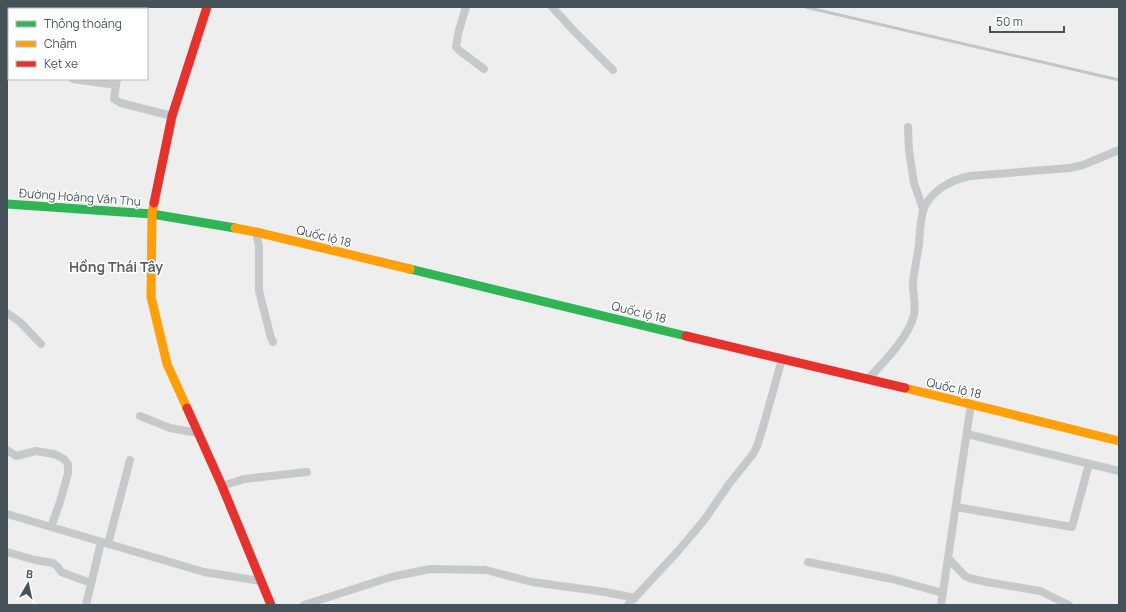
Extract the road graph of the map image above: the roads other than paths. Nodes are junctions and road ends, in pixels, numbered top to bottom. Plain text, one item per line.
1 (207, 7) edge
2 (466, 7) edge
3 (552, 7) edge
4 (484, 69) dead end
5 (613, 70) dead end
6 (88, 80) edge
7 (117, 82) edge
8 (172, 116) junction
9 (908, 127) dead end
10 (1119, 150) edge
11 (7, 204) edge
12 (924, 209) junction
13 (152, 214) junction
14 (256, 232) junction
15 (7, 313) edge
16 (273, 342) dead end
17 (41, 344) dead end
18 (782, 358) junction
19 (868, 379) junction
20 (972, 404) junction
21 (140, 416) dead end
22 (198, 433) junction
23 (967, 434) junction
24 (1119, 441) edge
25 (7, 450) edge
26 (130, 460) dead end
27 (1089, 464) junction
28 (1119, 471) edge
29 (308, 472) dead end
30 (222, 486) junction
31 (956, 507) junction
32 (7, 514) edge
33 (52, 527) junction
34 (104, 543) junction
35 (7, 552) edge
36 (948, 558) junction
37 (808, 562) dead end
38 (261, 581) junction
39 (91, 584) junction
40 (943, 593) junction
41 (634, 598) junction
42 (86, 605) edge
43 (271, 605) edge
44 (304, 605) edge
45 (628, 605) edge
46 (941, 605) edge
47 (1069, 605) edge

1 - 8 main road
2 - 4 street
3 - 5 street
6 - 7 street
7 - 8 street
8 - 13 main road
9 - 12 street
10 - 12 street
11 - 13 main road, Đường Hoàng Văn Thụ
12 - 19 street
13 - 14 main road, Quốc lộ 18
13 - 22 main road
14 - 16 street
14 - 18 main road, Quốc lộ 18
15 - 17 street
18 - 19 main road, Quốc lộ 18
18 - 41 street
19 - 20 main road, Quốc lộ 18
20 - 23 street
20 - 24 main road, Quốc lộ 18
21 - 22 street
22 - 30 main road
23 - 27 street
23 - 31 street
25 - 33 street
26 - 34 street
27 - 28 street
27 - 31 street
29 - 30 street
30 - 38 main road
31 - 36 street
32 - 33 street
33 - 34 street
34 - 38 street
34 - 39 street
35 - 39 street
36 - 40 street
36 - 47 street
37 - 40 street
38 - 43 main road
39 - 42 street
40 - 46 street
41 - 44 street
41 - 45 street

